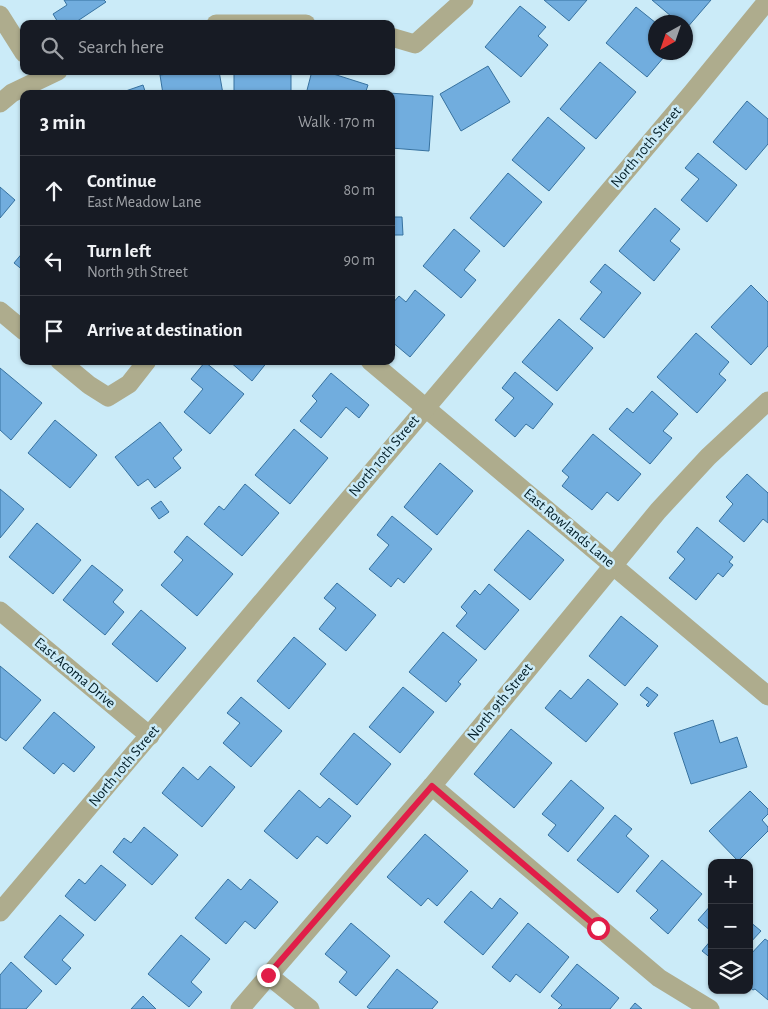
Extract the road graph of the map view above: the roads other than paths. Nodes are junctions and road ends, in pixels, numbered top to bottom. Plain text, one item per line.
1 (464, 0) edge
2 (768, 0) edge
3 (0, 15) edge
4 (395, 38) edge
5 (20, 47) edge
6 (38, 75) edge
7 (0, 103) edge
8 (0, 311) edge
9 (20, 328) edge
10 (65, 365) edge
11 (144, 365) edge
12 (375, 365) edge
13 (768, 401) edge
14 (425, 407) junction
15 (612, 564) junction
16 (0, 611) edge
17 (768, 696) edge
18 (150, 736) junction
19 (432, 786) junction
20 (0, 912) edge
21 (268, 975) junction
22 (240, 1009) edge
23 (310, 1009) edge
24 (710, 1009) edge

1 - 4 street
2 - 14 street, North 10th Street
3 - 5 street
6 - 7 street
8 - 9 street
10 - 11 street
12 - 14 street, East Rowlands Lane
13 - 15 street, North 9th Street
14 - 15 street, East Rowlands Lane
14 - 18 street, North 10th Street
15 - 17 street, East Rowlands Lane
15 - 19 street, North 9th Street
16 - 18 street, East Acoma Drive
18 - 20 street, North 10th Street
19 - 21 street, North 9th Street
19 - 24 street
21 - 22 street, North 9th Street
21 - 23 street

